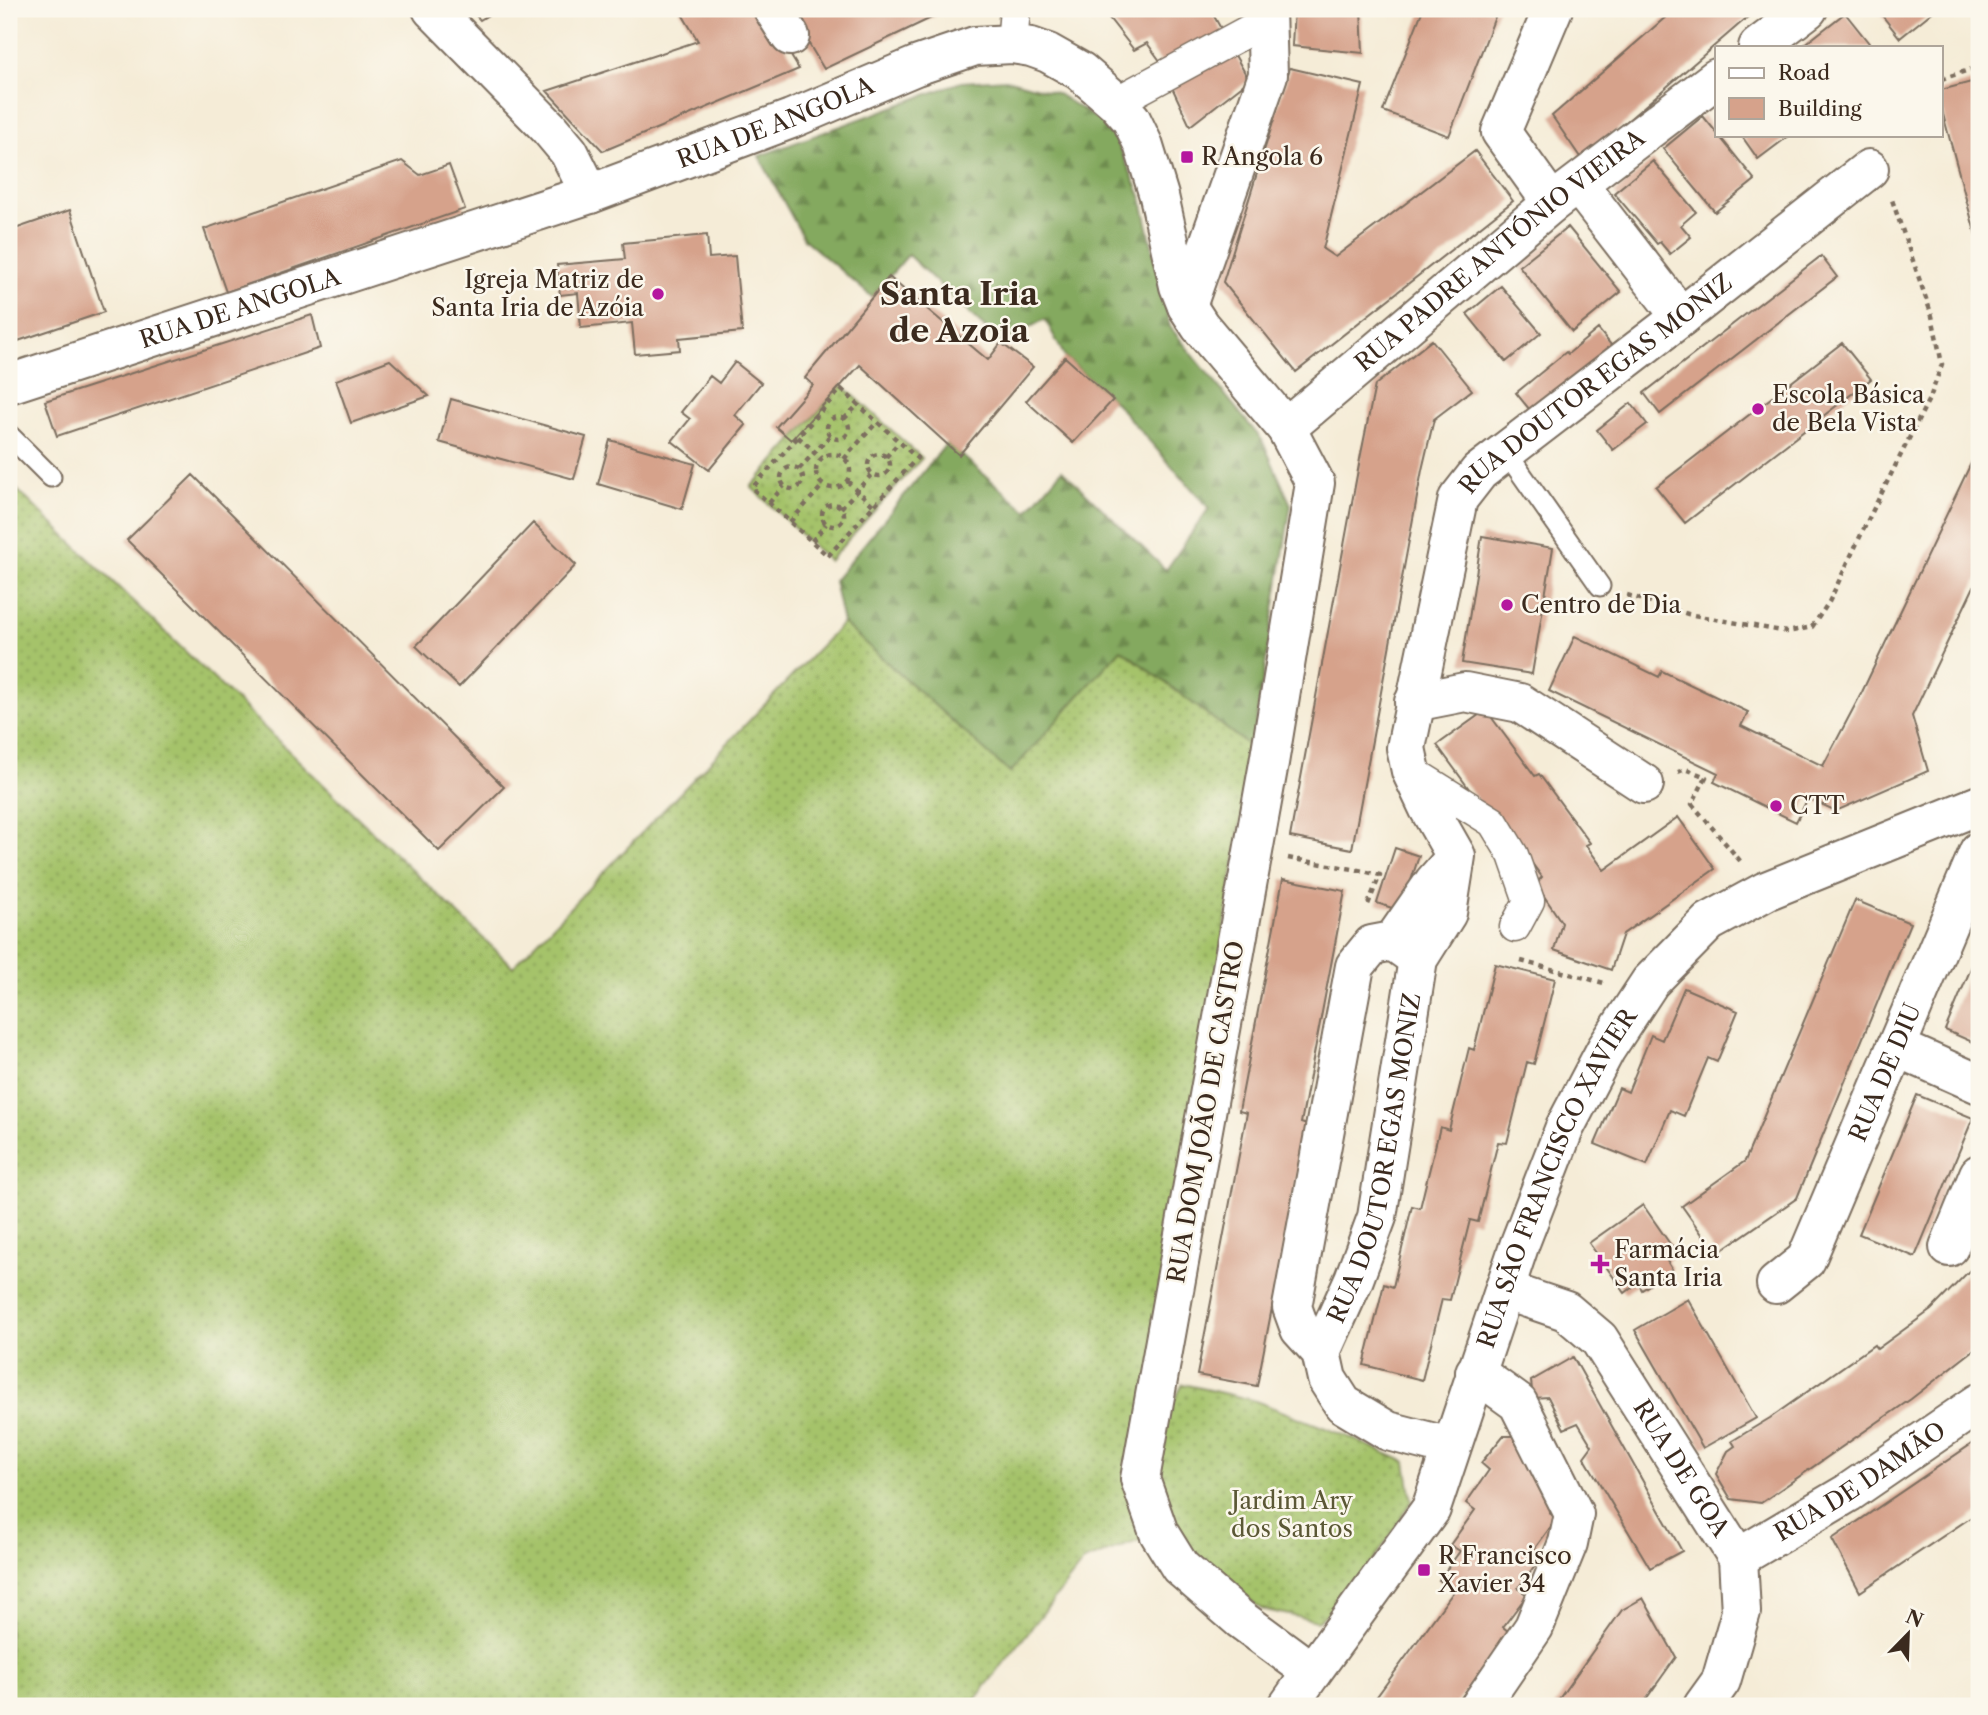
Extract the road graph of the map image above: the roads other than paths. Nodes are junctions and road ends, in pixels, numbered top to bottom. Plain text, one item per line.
1 (432, 9) edge
2 (1553, 9) edge
3 (1808, 9) edge
4 (1266, 15) edge
5 (1013, 26) edge
6 (1759, 46) edge
7 (1715, 80) edge
8 (1116, 102) junction
9 (1869, 169) road end
10 (590, 194) junction
11 (1565, 194) junction
12 (1187, 306) junction
13 (1681, 317) junction
14 (9, 384) edge
15 (1286, 428) junction
16 (9, 435) edge
17 (1506, 452) junction
18 (51, 477) dead end
19 (1314, 483) joint
20 (1600, 586) road end
21 (1414, 702) junction
22 (1411, 771) junction
23 (1644, 784) road end
24 (1979, 805) edge
25 (1979, 850) edge
26 (1515, 927) road end
27 (1406, 950) junction
28 (1896, 1047) junction
29 (1979, 1084) edge
30 (1979, 1174) edge
31 (1949, 1247) dead end
32 (1776, 1284) dead end
33 (1504, 1290) junction
34 (1321, 1352) junction
35 (1475, 1372) junction
36 (1979, 1404) edge
37 (1450, 1447) junction
38 (1738, 1558) junction
39 (1312, 1672) junction
40 (1288, 1706) edge
41 (1480, 1706) edge
42 (1703, 1706) edge

1 - 10 street
2 - 11 street
3 - 6 street
4 - 8 street
4 - 12 street
5 - 8 street, RUA DE ANGOLA
5 - 10 street, RUA DE ANGOLA
7 - 11 street, RUA PADRE ANTÓNIO VIEIRA
8 - 12 street, RUA DE ANGOLA
9 - 13 street, RUA DOUTOR EGAS MONIZ
10 - 14 street, RUA DE ANGOLA
11 - 13 street
11 - 15 street, RUA PADRE ANTÓNIO VIEIRA
12 - 15 street, RUA DE ANGOLA
13 - 17 street, RUA DOUTOR EGAS MONIZ
15 - 19 street, RUA DE ANGOLA
16 - 18 lane
17 - 20 lane
17 - 21 street, RUA DOUTOR EGAS MONIZ
19 - 39 street, RUA DOM JOÃO DE CASTRO
21 - 22 street, RUA DOUTOR EGAS MONIZ
21 - 23 street
22 - 26 street
22 - 27 street, RUA DOUTOR EGAS MONIZ
24 - 33 street, RUA SÃO FRANCISCO XAVIER
25 - 28 street, RUA DE DIU
27 - 34 street, RUA DOUTOR EGAS MONIZ
27 - 34 street, RUA DOUTOR EGAS MONIZ
28 - 29 street
28 - 32 street, RUA DE DIU
30 - 31 street
33 - 35 street, RUA SÃO FRANCISCO XAVIER
33 - 38 street, RUA DE GOA
34 - 37 street, RUA DOUTOR EGAS MONIZ
35 - 37 street, RUA SÃO FRANCISCO XAVIER
35 - 41 street
36 - 38 street, RUA DE DAMÃO
37 - 39 street, RUA SÃO FRANCISCO XAVIER
38 - 42 street, RUA DE GOA
39 - 40 street, RUA SÃO FRANCISCO XAVIER

